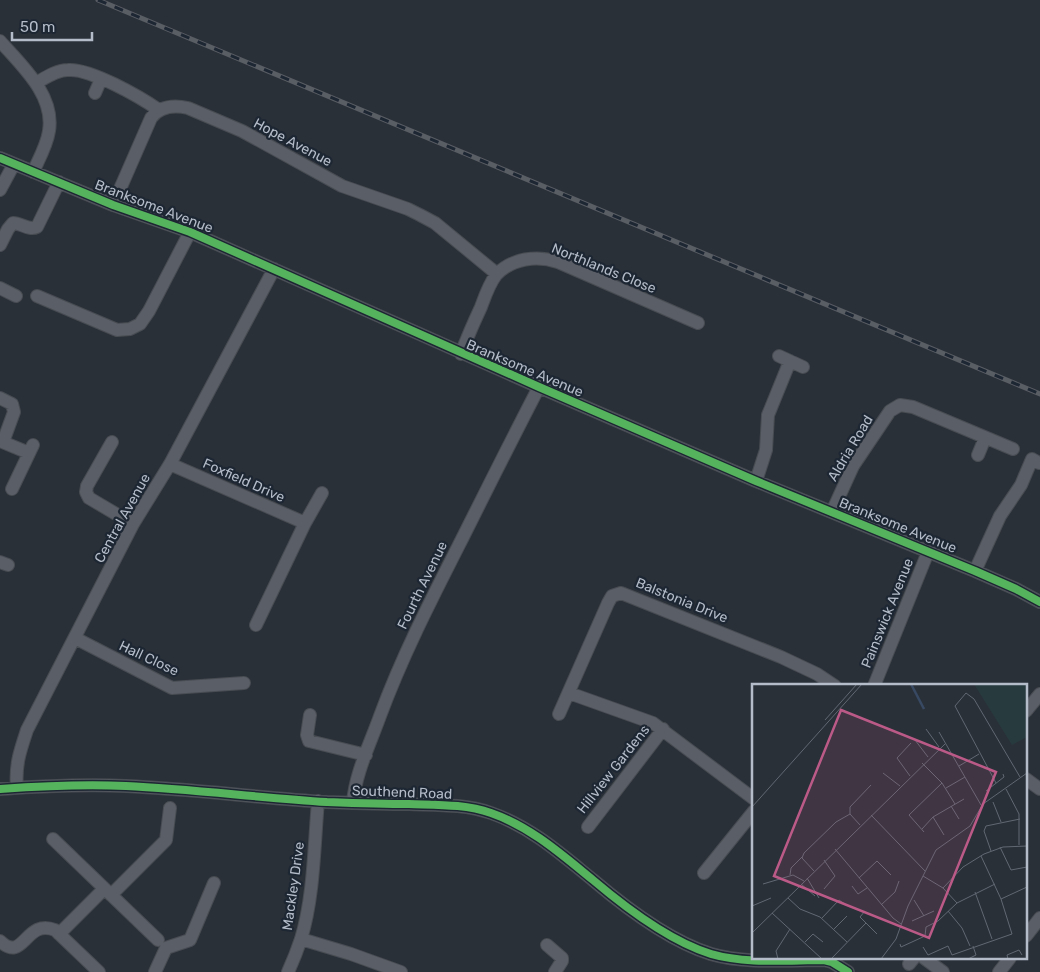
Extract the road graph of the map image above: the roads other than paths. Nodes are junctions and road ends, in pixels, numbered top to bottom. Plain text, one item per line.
1 (0, 41) edge
2 (101, 79) junction
3 (36, 83) junction
4 (95, 93) dead end
5 (159, 110) junction
6 (0, 158) edge
7 (14, 164) junction
8 (33, 172) junction
9 (59, 182) junction
10 (0, 190) edge
11 (113, 205) junction
12 (190, 232) junction
13 (0, 245) edge
14 (274, 269) junction
15 (497, 274) junction
16 (0, 288) edge
17 (16, 296) dead end
18 (38, 296) dead end
19 (698, 323) dead end
20 (461, 354) junction
21 (803, 367) dead end
22 (539, 388) junction
23 (0, 398) edge
24 (985, 438) junction
25 (2, 441) edge
26 (112, 442) dead end
27 (1013, 450) dead end
28 (978, 455) dead end
29 (1039, 463) edge
30 (170, 464) junction
31 (756, 481) junction
32 (12, 489) dead end
33 (322, 493) dead end
34 (832, 512) junction
35 (305, 523) junction
36 (133, 524) junction
37 (928, 552) junction
38 (975, 571) junction
39 (1040, 602) edge
40 (256, 625) dead end
41 (75, 638) junction
42 (244, 684) dead end
43 (832, 684) edge
44 (875, 684) edge
45 (569, 693) junction
46 (1040, 694) edge
47 (1028, 709) edge
48 (559, 714) dead end
49 (310, 715) dead end
50 (663, 729) junction
51 (366, 755) junction
52 (1028, 780) edge
53 (17, 788) junction
54 (0, 789) edge
55 (1040, 789) edge
56 (752, 797) edge
57 (318, 801) junction
58 (353, 803) junction
59 (170, 808) dead end
60 (752, 813) edge
61 (588, 827) dead end
62 (53, 839) dead end
63 (704, 873) dead end
64 (214, 883) dead end
65 (108, 892) junction
66 (1040, 918) edge
67 (1028, 933) edge
68 (59, 934) junction
69 (301, 939) junction
70 (158, 940) dead end
71 (0, 941) edge
72 (547, 945) dead end
73 (752, 958) edge
74 (833, 960) edge
75 (927, 960) edge
76 (1008, 960) edge
77 (99, 972) edge
78 (155, 972) edge
79 (288, 972) edge
80 (401, 972) edge
81 (555, 972) edge
82 (848, 972) edge
83 (943, 972) edge
84 (999, 972) edge

1 - 3 street
2 - 3 street
2 - 4 street
2 - 5 street
3 - 8 street
5 - 11 street
5 - 15 street, Hope Avenue
6 - 7 street, Branksome Avenue
7 - 8 street, Branksome Avenue
7 - 10 street
8 - 9 street, Branksome Avenue
9 - 11 street, Branksome Avenue
9 - 13 street
11 - 12 street, Branksome Avenue
12 - 14 street, Branksome Avenue
12 - 18 street
14 - 20 street, Branksome Avenue
14 - 30 street, Central Avenue
15 - 19 street, Northlands Close
15 - 20 street
16 - 17 street
20 - 22 street, Branksome Avenue
21 - 31 street
22 - 31 street, Branksome Avenue
22 - 51 street, Fourth Avenue
23 - 25 street
24 - 27 street
24 - 28 street
24 - 34 street, Aldria Road
25 - 32 street
26 - 36 street
29 - 38 street
30 - 35 street, Foxfield Drive
30 - 36 street, Central Avenue
31 - 34 street, Branksome Avenue
33 - 35 street
34 - 37 street, Branksome Avenue
35 - 40 street
36 - 41 street, Central Avenue
37 - 38 street, Branksome Avenue
37 - 44 street, Painswick Avenue
38 - 39 street, Branksome Avenue
41 - 42 street, Hall Close
41 - 53 street, Central Avenue
43 - 45 street, Balstonia Drive
45 - 48 street, Balstonia Drive
45 - 50 street
46 - 47 street
49 - 51 street
50 - 56 street
50 - 61 street, Hillview Gardens
51 - 58 street, Fourth Avenue
52 - 55 street
53 - 54 street, Southend Road
53 - 57 street, Southend Road
57 - 58 street, Southend Road
57 - 69 street, Mackley Drive
58 - 73 street, Southend Road
59 - 65 street
60 - 63 street
62 - 65 street
64 - 78 street
65 - 68 street
65 - 70 street
66 - 67 street
68 - 71 street
68 - 77 street
69 - 79 street, Mackley Drive
69 - 80 street
72 - 81 street
74 - 82 street, Southend Road
75 - 83 street
76 - 84 street

